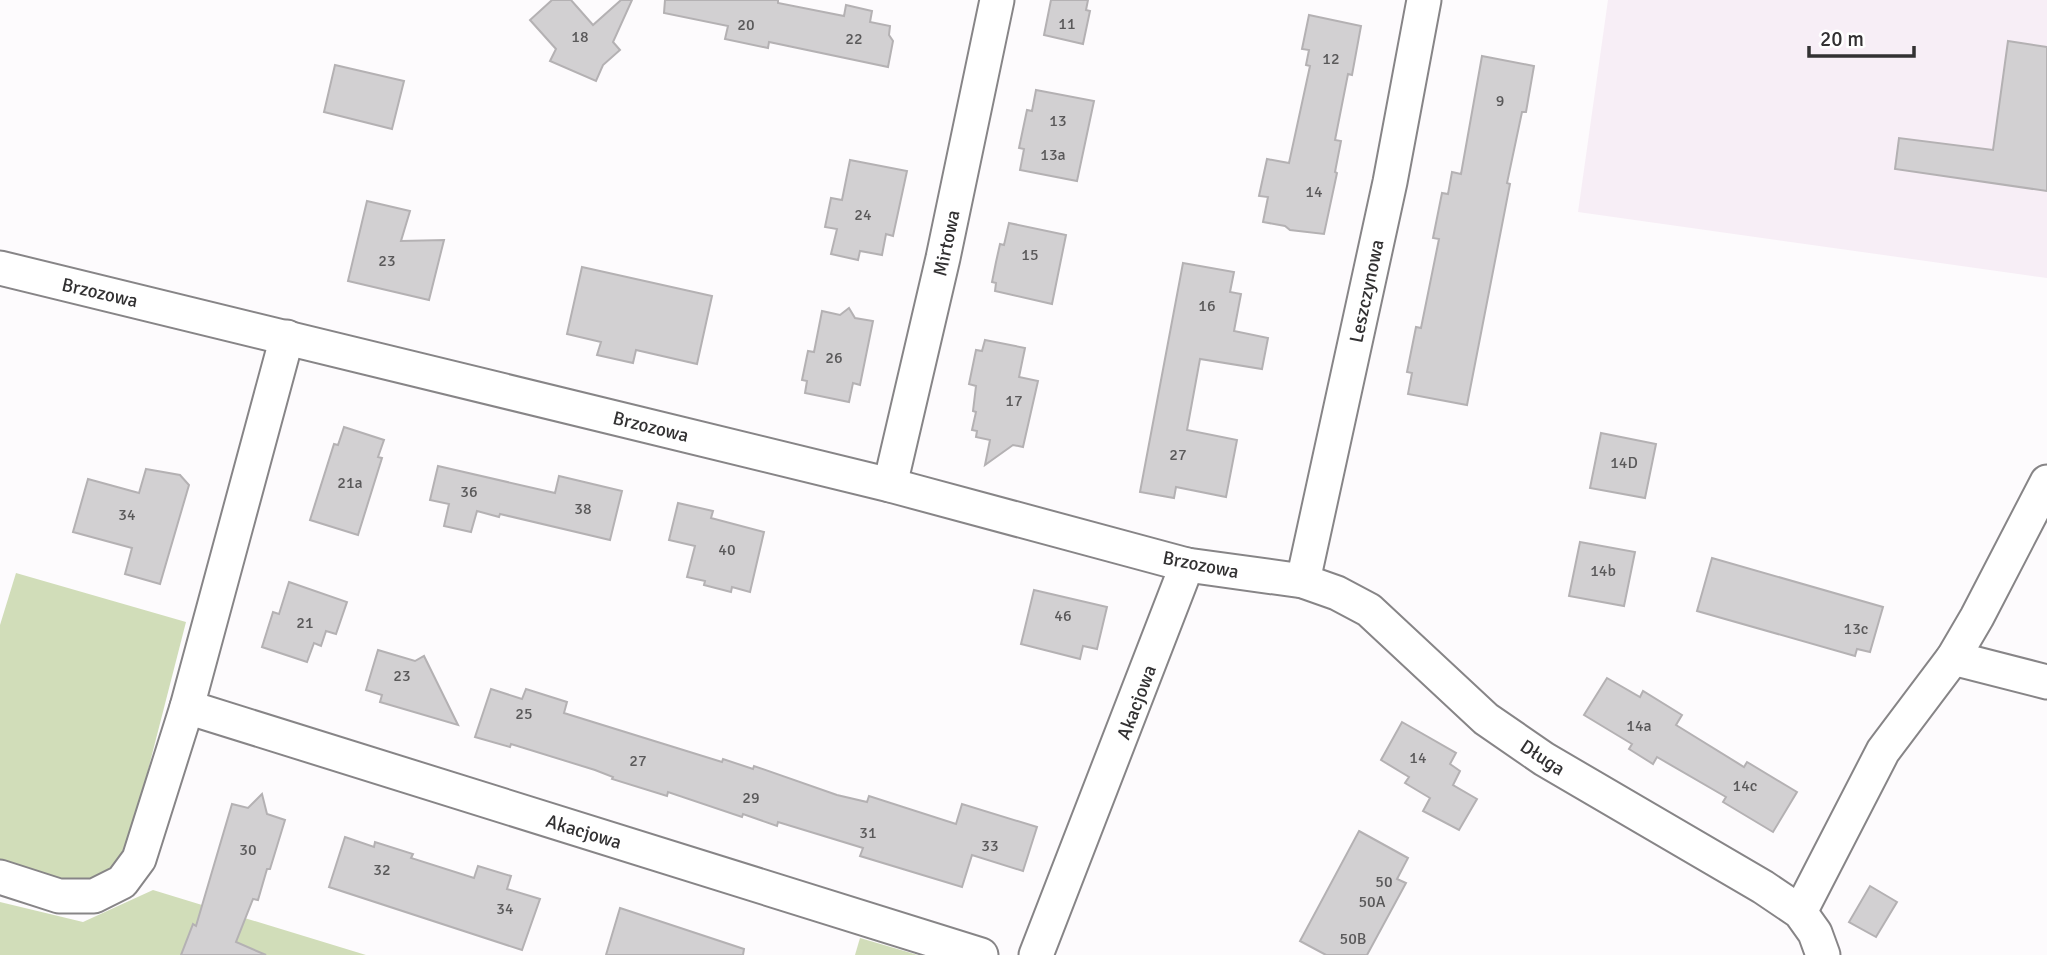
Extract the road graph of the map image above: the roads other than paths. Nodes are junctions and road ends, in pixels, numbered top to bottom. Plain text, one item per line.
1 (997, 0) edge
2 (1424, 0) edge
3 (0, 268) edge
4 (288, 337) junction
5 (2047, 482) edge
6 (890, 485) junction
7 (1187, 565) junction
8 (1303, 581) junction
9 (1953, 658) junction
10 (2047, 682) edge
11 (187, 707) junction
12 (0, 877) edge
13 (1800, 912) junction
14 (981, 955) edge
15 (1036, 955) edge
16 (1823, 955) edge

1 - 6 street, Mirtowa
2 - 8 street, Leszczynowa
3 - 4 street, Brzozowa
4 - 6 street, Brzozowa
4 - 11 street
5 - 9 street
6 - 7 street, Brzozowa
7 - 8 street, Brzozowa
7 - 15 street, Akacjowa
8 - 13 street, Długa
9 - 10 street
9 - 13 street
11 - 12 street
11 - 14 street, Akacjowa
13 - 16 street, Długa

